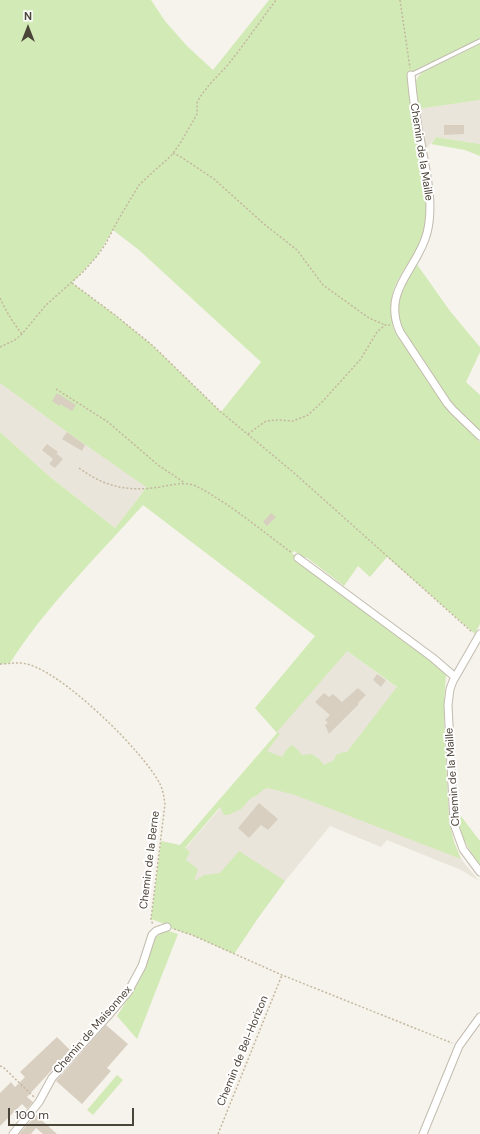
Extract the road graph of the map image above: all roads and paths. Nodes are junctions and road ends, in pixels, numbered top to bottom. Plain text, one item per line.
1 (276, 0) edge
2 (400, 0) edge
3 (480, 41) edge
4 (411, 76) junction
5 (173, 153) junction
6 (72, 283) junction
7 (0, 298) edge
8 (385, 325) junction
9 (397, 326) junction
10 (22, 334) junction
11 (0, 347) edge
12 (56, 389) dead end
13 (248, 434) junction
14 (480, 436) edge
15 (79, 468) dead end
16 (186, 484) junction
17 (298, 558) joint
18 (479, 636) edge
19 (0, 664) edge
20 (455, 677) junction
21 (480, 872) edge
22 (167, 927) joint
23 (156, 931) junction
24 (282, 974) junction
25 (480, 1018) edge
26 (459, 1046) junction
27 (0, 1066) edge
28 (39, 1102) junction
29 (13, 1134) edge
30 (218, 1134) edge
31 (423, 1134) edge

1 - 5 path
2 - 4 path
3 - 4 lane
4 - 9 street, Chemin de la Maille
5 - 6 path
5 - 8 path
6 - 10 path
6 - 13 path
7 - 10 path
8 - 9 path
8 - 13 path
9 - 14 street, Chemin de la Maille
10 - 11 path
12 - 16 path
13 - 18 path
15 - 16 path
16 - 17 path
17 - 20 street
18 - 20 street, Chemin de la Maille
19 - 23 path, Chemin de la Berne
20 - 21 street, Chemin de la Maille
22 - 23 street
22 - 24 path
23 - 28 street, Chemin de Maisonnex
24 - 26 path
24 - 30 path, Chemin de Bel-Horizon
25 - 26 street
26 - 31 street
27 - 28 path
28 - 29 street, Chemin de Maisonnex

